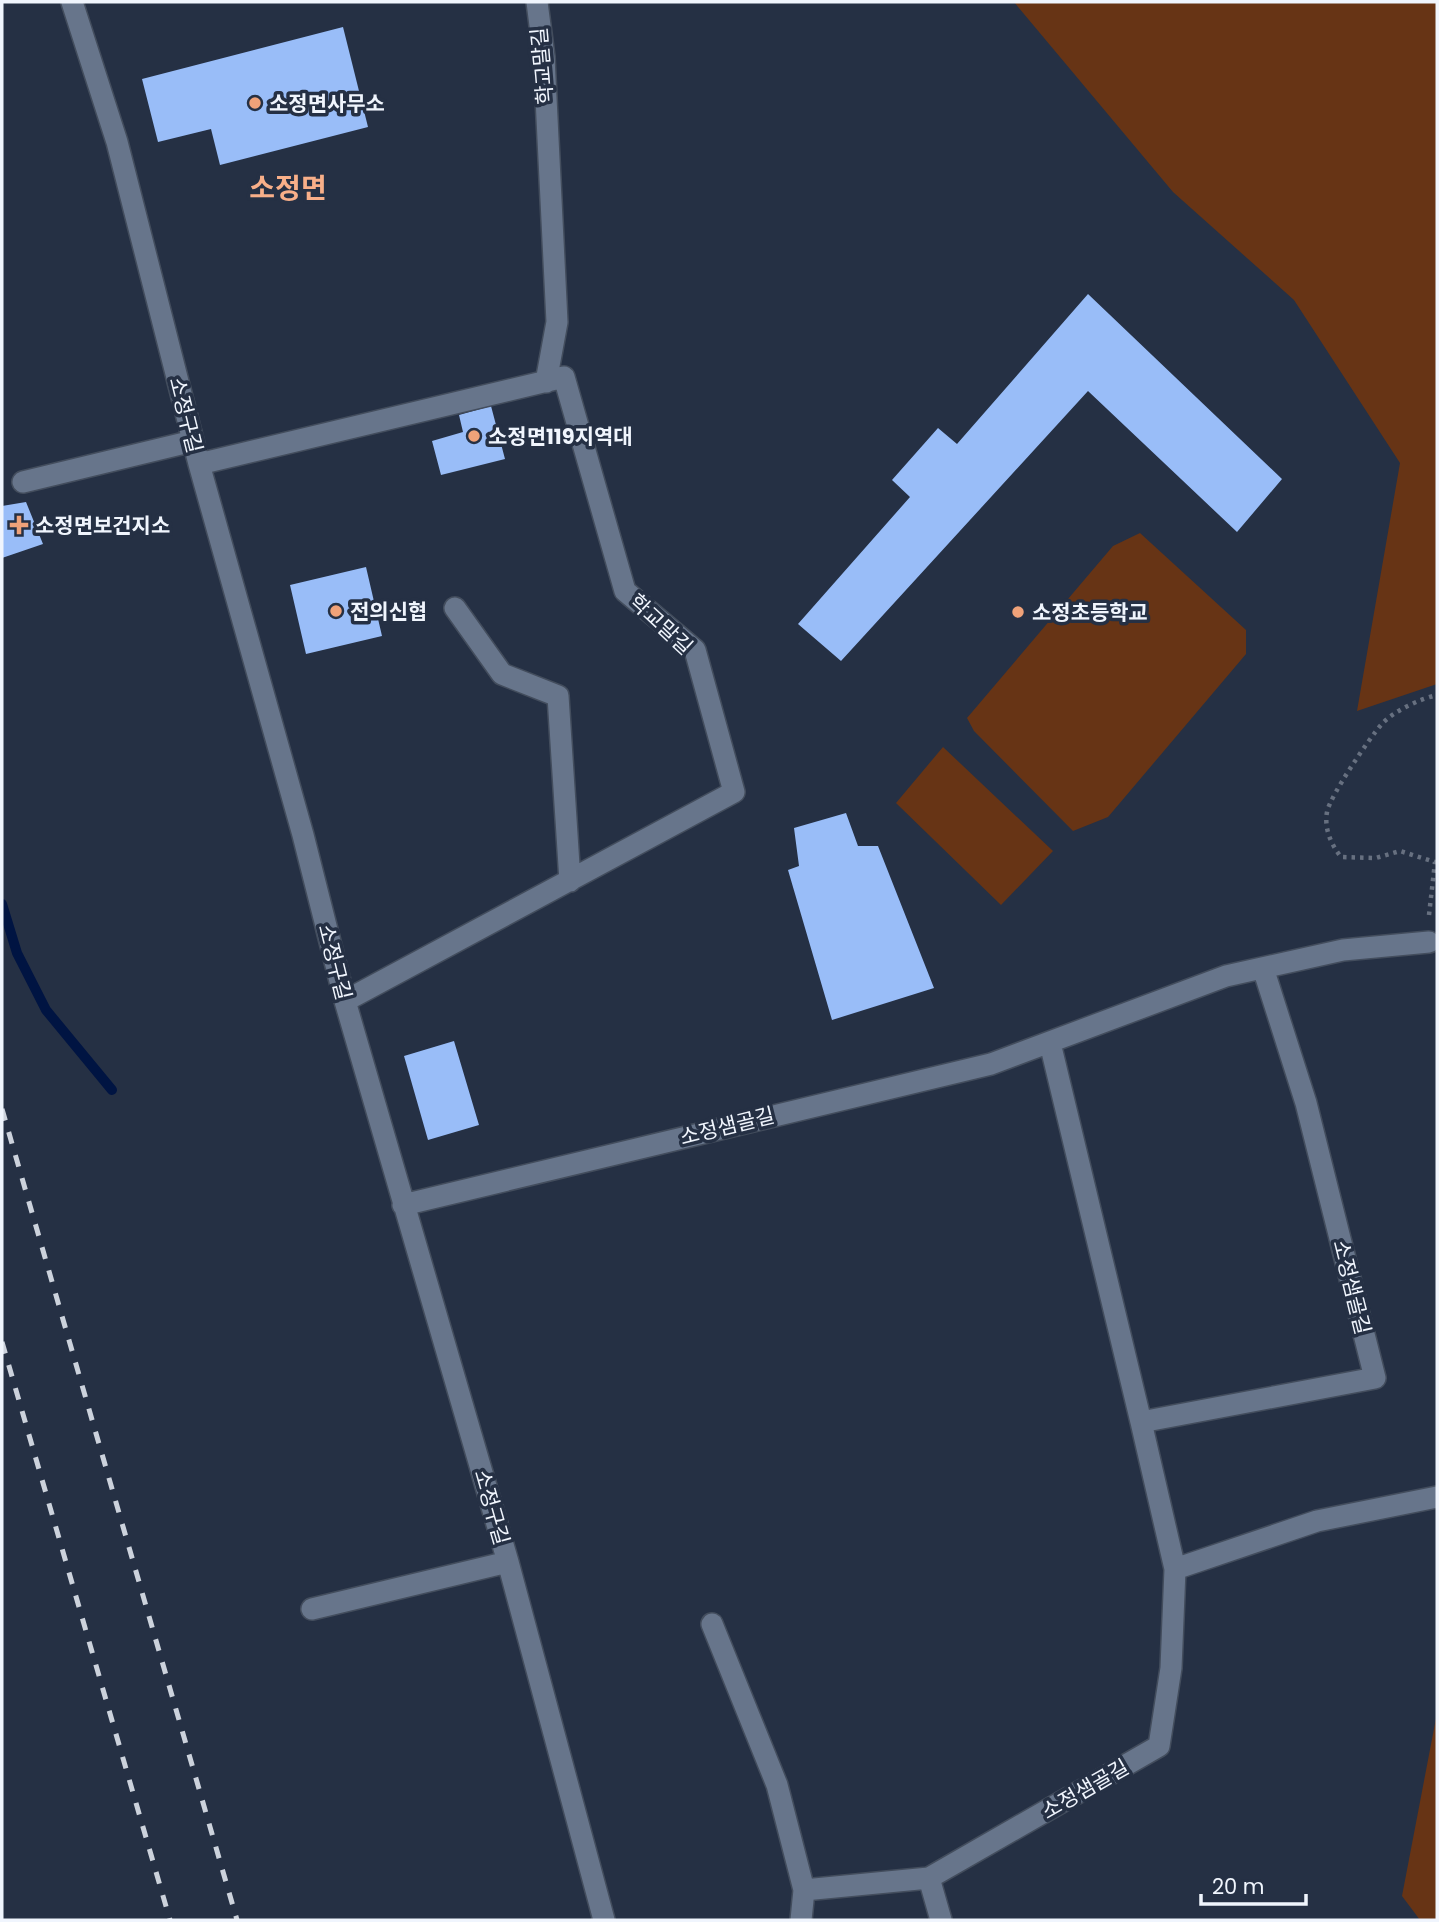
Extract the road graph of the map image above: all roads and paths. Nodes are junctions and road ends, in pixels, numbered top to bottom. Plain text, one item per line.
1 (72, 2) edge
2 (537, 2) edge
3 (546, 382) junction
4 (193, 441) junction
5 (199, 464) junction
6 (23, 482) dead end
7 (455, 608) dead end
8 (1437, 695) edge
9 (570, 881) junction
10 (1423, 942) joint
11 (1264, 968) junction
12 (345, 1001) junction
13 (1050, 1043) junction
14 (403, 1205) junction
15 (1141, 1422) junction
16 (1437, 1497) edge
17 (508, 1562) junction
18 (1175, 1569) junction
19 (312, 1609) dead end
20 (712, 1624) dead end
21 (929, 1878) junction
22 (804, 1891) junction
23 (604, 1920) edge
24 (801, 1920) edge
25 (941, 1920) edge

1 - 4 street, 소정구길
2 - 3 street, 학교말길
3 - 5 street
3 - 9 street, 학교말길
4 - 5 street, 소정구길
4 - 6 street
5 - 12 street, 소정구길
7 - 9 street
8 - 10 path
9 - 12 street, 학교말길
10 - 11 street, 소정샘골길
11 - 13 street, 소정샘골길
11 - 15 street, 소정샘골길
12 - 14 street, 소정구길
13 - 14 street, 소정샘골길
13 - 15 street, 소정샘골길
14 - 17 street, 소정구길
15 - 18 street, 소정샘골길
16 - 18 street
17 - 19 street
17 - 23 street, 소정구길
18 - 21 street, 소정샘골길
20 - 22 street
21 - 22 street, 소정샘골길
21 - 25 street
22 - 24 street

